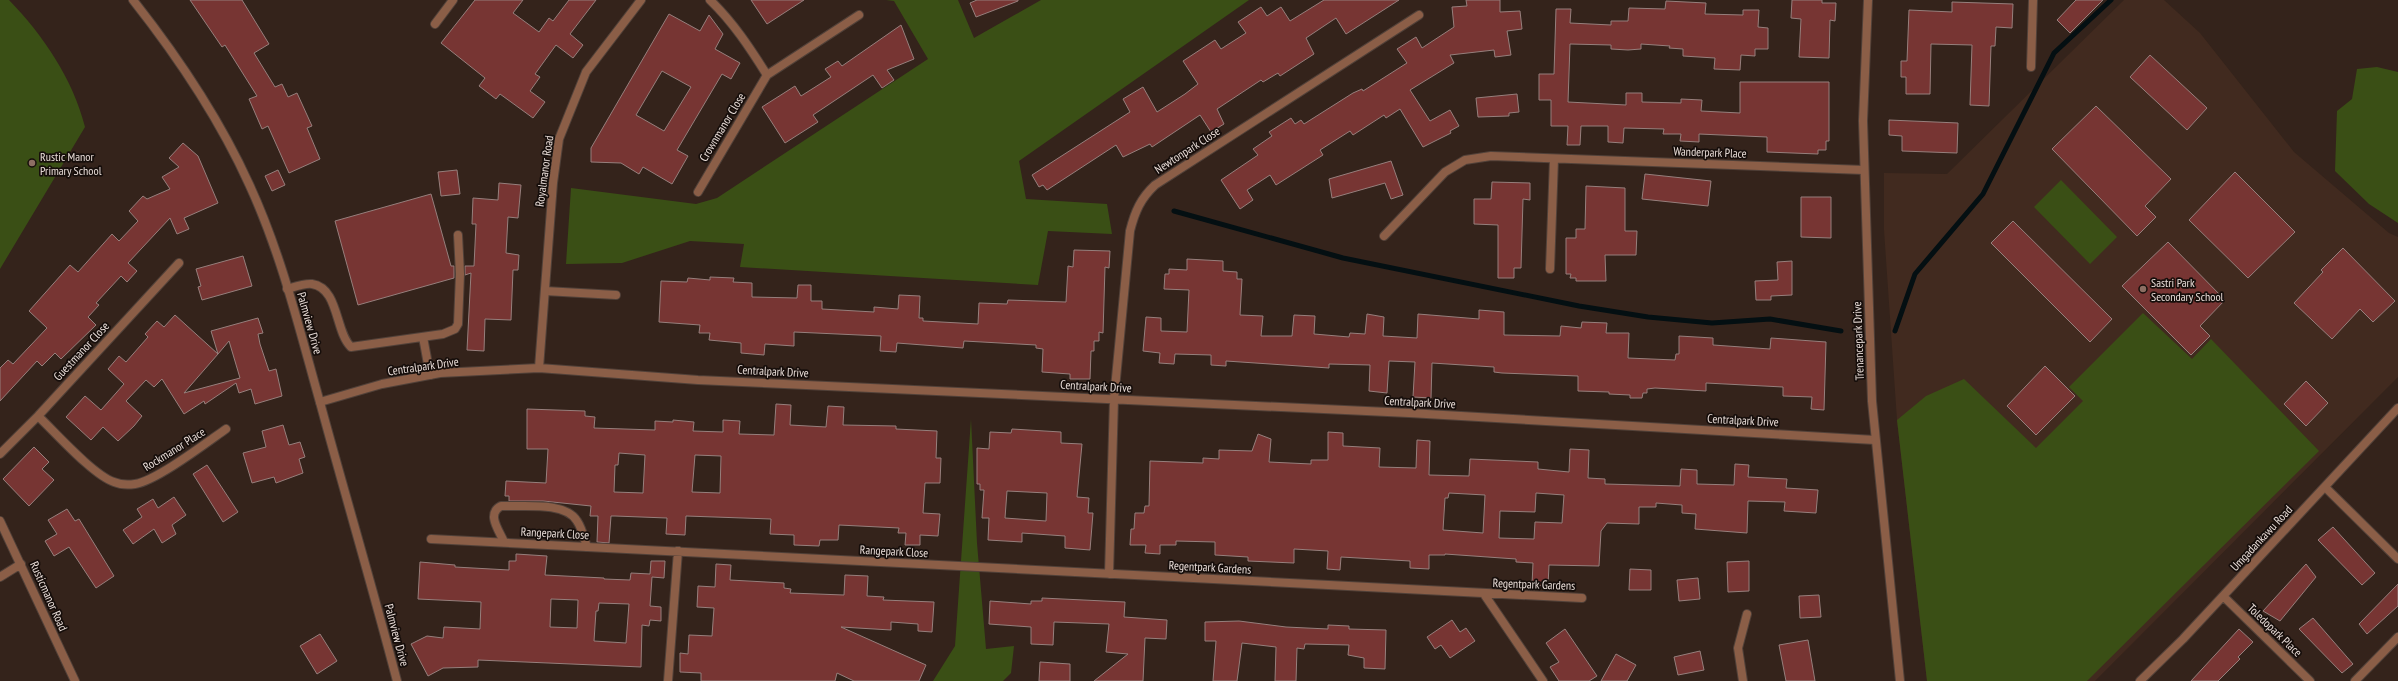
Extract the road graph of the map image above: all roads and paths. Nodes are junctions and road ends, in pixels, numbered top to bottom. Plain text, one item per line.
1 (133, 0) edge
2 (453, 0) edge
3 (641, 0) edge
4 (710, 0) edge
5 (1868, 0) edge
6 (2033, 0) edge
7 (859, 15) dead end
8 (1420, 15) dead end
9 (435, 24) dead end
10 (2031, 67) dead end
11 (767, 75) junction
12 (1554, 158) junction
13 (1864, 170) junction
14 (698, 192) dead end
15 (458, 235) dead end
16 (1384, 236) dead end
17 (179, 263) dead end
18 (1550, 269) dead end
19 (287, 289) junction
20 (545, 291) junction
21 (616, 295) dead end
22 (423, 337) junction
23 (539, 368) junction
24 (430, 375) junction
25 (1114, 399) junction
26 (320, 402) junction
27 (2398, 408) edge
28 (38, 416) junction
29 (226, 429) dead end
30 (1875, 440) junction
31 (0, 454) edge
32 (2325, 487) junction
33 (0, 521) edge
34 (432, 538) dead end
35 (504, 542) junction
36 (587, 547) junction
37 (678, 551) junction
38 (2398, 558) edge
39 (21, 564) junction
40 (1109, 574) junction
41 (0, 577) edge
42 (1484, 594) junction
43 (2223, 596) junction
44 (1582, 598) dead end
45 (1747, 614) dead end
46 (2398, 637) edge
47 (75, 681) edge
48 (397, 681) edge
49 (668, 681) edge
50 (1543, 681) edge
51 (1743, 681) edge
52 (1900, 681) edge
53 (2140, 681) edge
54 (2310, 681) edge
55 (2355, 681) edge

1 - 19 street, Palmview Drive
2 - 9 street
3 - 20 street, Royalmanor Road
4 - 11 street
5 - 13 street, Trenancepark Drive
6 - 10 street
7 - 11 street, Crownmanor Close
8 - 25 street, Newtonpark Close
11 - 14 street, Crownmanor Close
12 - 13 street, Wanderpark Place
12 - 16 street, Wanderpark Place
12 - 18 street
13 - 30 street, Trenancepark Drive
15 - 22 street
17 - 28 street, Guestmanor Close
19 - 22 street
19 - 26 street, Palmview Drive
20 - 21 street
20 - 23 street, Royalmanor Road
22 - 24 street
23 - 24 street, Centralpark Drive
23 - 25 street, Centralpark Drive
24 - 26 street, Centralpark Drive
25 - 30 street, Centralpark Drive
25 - 40 street
26 - 48 street, Palmview Drive
27 - 32 street, Umgadankawu Road
28 - 29 street, Rockmanor Place
28 - 31 street, Guestmanor Close
30 - 52 street, Trenancepark Drive
32 - 38 street
32 - 43 street, Umgadankawu Road
33 - 39 street, Rusticmanor Road
34 - 35 street, Rangepark Close
35 - 36 street, Rangepark Close
35 - 36 street
36 - 37 street, Rangepark Close
37 - 40 street, Rangepark Close
37 - 49 street
39 - 41 street
39 - 47 street, Rusticmanor Road
40 - 42 street, Regentpark Gardens
42 - 44 street, Regentpark Gardens
42 - 50 street, Regentpark Gardens
43 - 53 street, Umgadankawu Road
43 - 54 street, Toledopark Place
45 - 51 street
46 - 55 street

